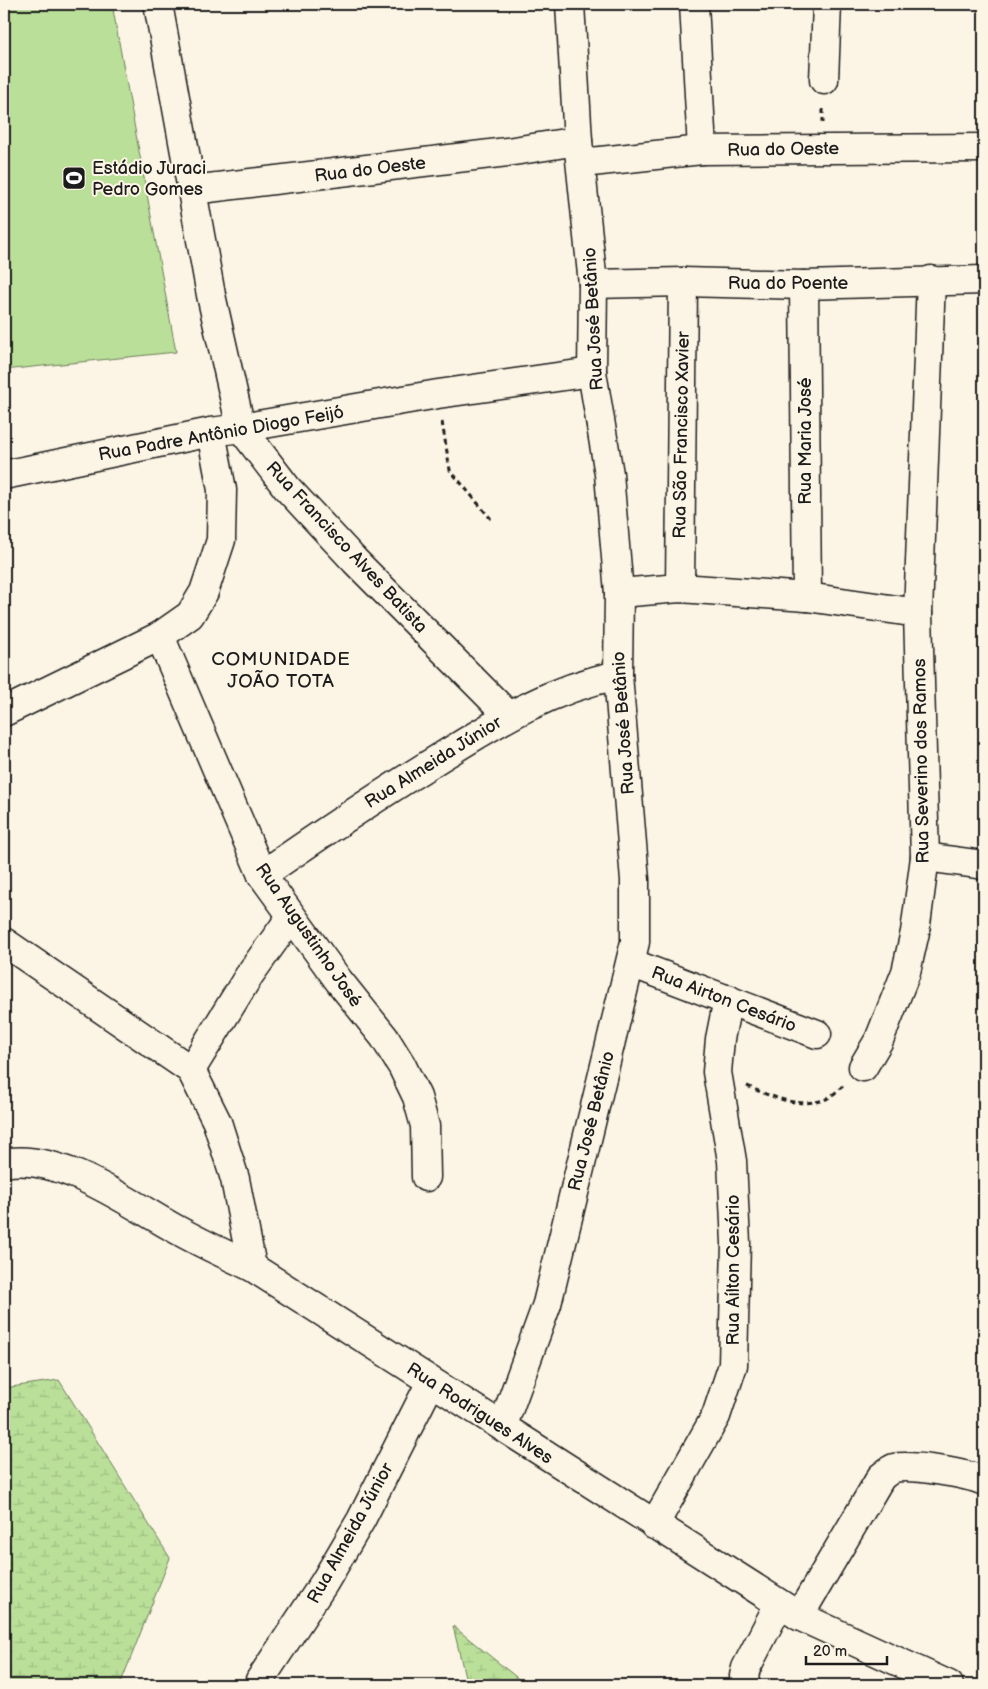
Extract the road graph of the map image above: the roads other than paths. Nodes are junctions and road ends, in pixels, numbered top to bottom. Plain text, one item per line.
1 (158, 4) edge
2 (570, 4) edge
3 (694, 4) edge
4 (827, 4) edge
5 (824, 80) road end
6 (984, 148) edge
7 (702, 150) junction
8 (580, 152) junction
9 (192, 190) junction
10 (931, 280) junction
11 (984, 280) edge
12 (683, 282) junction
13 (593, 284) junction
14 (804, 285) junction
15 (592, 372) junction
16 (241, 428) junction
17 (211, 432) junction
18 (4, 475) edge
19 (680, 588) junction
20 (619, 593) junction
21 (806, 597) junction
22 (918, 613) junction
23 (160, 636) junction
24 (618, 675) junction
25 (4, 712) edge
26 (508, 715) junction
27 (925, 857) junction
28 (984, 865) edge
29 (262, 875) junction
30 (291, 917) junction
31 (4, 942) edge
32 (631, 964) junction
33 (728, 999) junction
34 (817, 1034) dead end
35 (863, 1067) road end
36 (191, 1070) junction
37 (4, 1163) edge
38 (426, 1177) dead end
39 (252, 1267) junction
40 (431, 1382) junction
41 (503, 1426) junction
42 (984, 1481) edge
43 (654, 1525) junction
44 (789, 1610) junction
45 (260, 1680) dead end
46 (746, 1685) edge
47 (949, 1685) edge

1 - 9 street, Rua Francisco Alves Batista
2 - 8 street, Rua José Betânio
3 - 7 street
4 - 5 street
6 - 7 street, Rua do Oeste
7 - 8 street, Rua do Oeste
8 - 9 street, Rua do Oeste
8 - 13 street, Rua José Betânio
9 - 16 street, Rua Francisco Alves Batista
10 - 11 street, Rua do Poente
10 - 14 street, Rua do Poente
10 - 22 street, Rua Severino dos Ramos
12 - 13 street, Rua do Poente
12 - 14 street, Rua do Poente
12 - 19 street, Rua São Francisco Xavier
13 - 15 street, Rua José Betânio
14 - 21 street, Rua Maria José
15 - 16 street, Rua Padre Antônio Diogo Feijó
15 - 20 street, Rua José Betânio
16 - 17 street, Rua Padre Antônio Diogo Feijó
16 - 26 street, Rua Francisco Alves Batista
17 - 18 street, Rua Padre Antônio Diogo Feijó
17 - 23 street
19 - 20 street
19 - 21 street
20 - 24 street, Rua José Betânio
21 - 22 street
22 - 27 street, Rua Severino dos Ramos
23 - 25 street
23 - 29 street, Rua Augustinho José
24 - 26 street, Rua Almeida Júnior
24 - 32 street, Rua José Betânio
26 - 29 street, Rua Almeida Júnior
27 - 28 street
27 - 35 street, Rua Severino dos Ramos
29 - 30 street, Rua Augustinho José
30 - 36 street
30 - 38 street, Rua Augustinho José
31 - 36 street
32 - 33 street, Rua Airton Cesário
32 - 41 street, Rua José Betânio
33 - 34 street, Rua Airton Cesário
33 - 43 street, Rua Aílton Cesário
36 - 39 street
37 - 39 street, Rua Rodrigues Alves
39 - 40 street, Rua Rodrigues Alves
40 - 41 street, Rua Rodrigues Alves
40 - 45 street, Rua Almeida Júnior
41 - 43 street, Rua Rodrigues Alves
42 - 44 street
43 - 44 street, Rua Rodrigues Alves
44 - 46 street
44 - 47 street, Rua Rodrigues Alves

